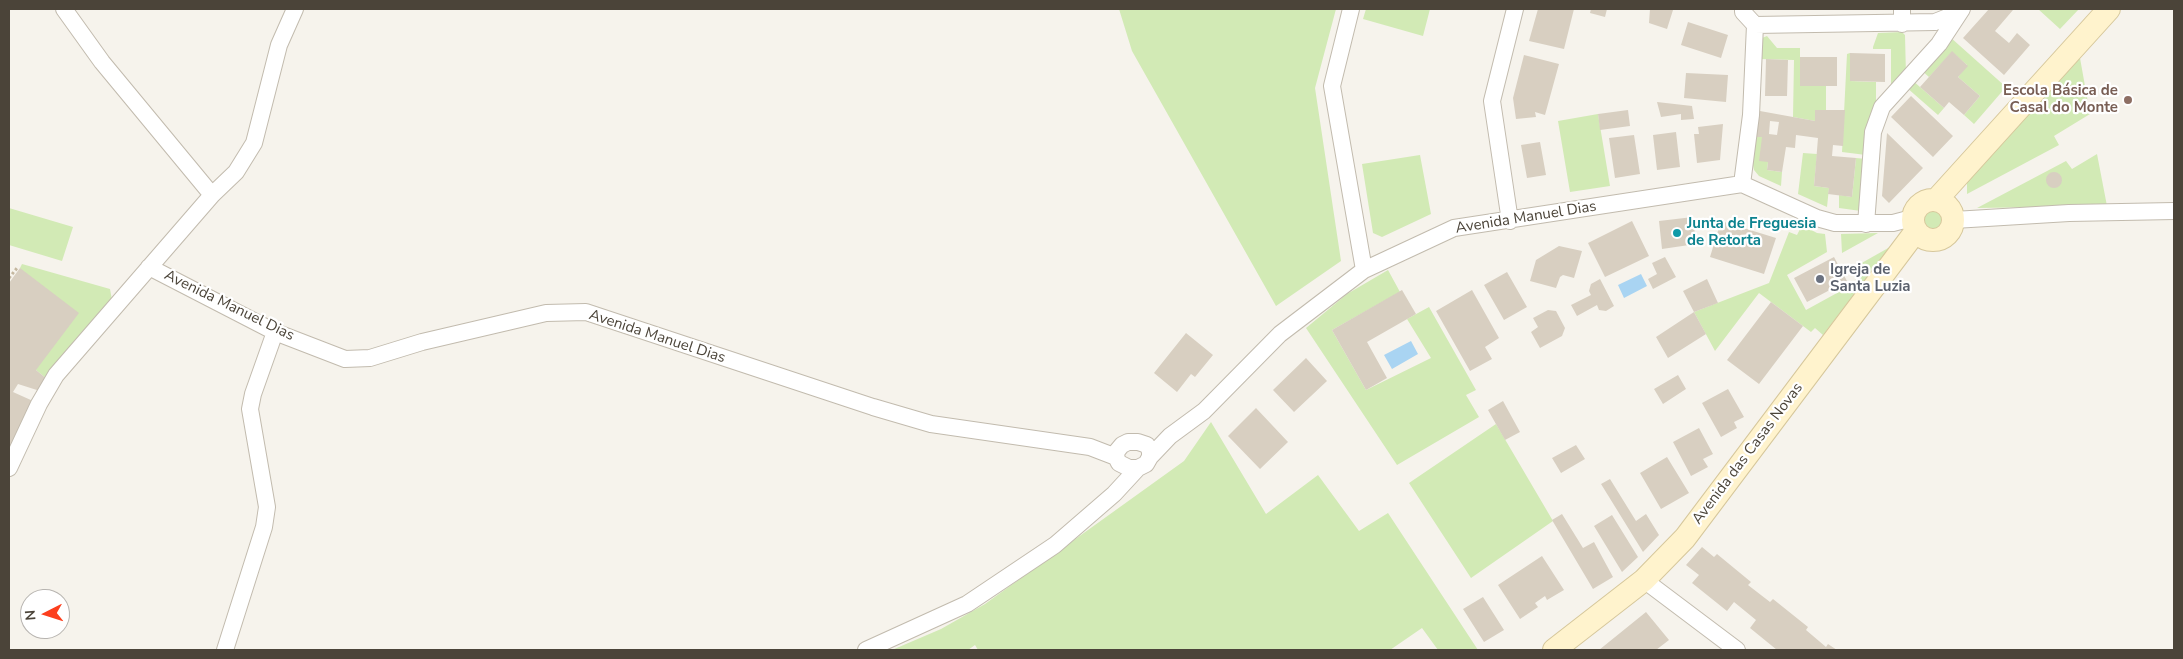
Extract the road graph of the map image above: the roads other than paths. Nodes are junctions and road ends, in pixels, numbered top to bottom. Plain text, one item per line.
1 (64, 9) edge
2 (295, 9) edge
3 (1351, 9) edge
4 (1515, 9) edge
5 (1743, 9) edge
6 (2109, 9) edge
7 (1961, 10) edge
8 (1902, 16) edge
9 (1755, 25) junction
10 (1742, 184) junction
11 (212, 195) junction
12 (1937, 199) junction
13 (2174, 211) edge
14 (1954, 220) junction
15 (1510, 221) junction
16 (1866, 224) junction
17 (1914, 225) junction
18 (149, 267) junction
19 (1364, 270) junction
20 (276, 332) junction
21 (1170, 436) junction
22 (1133, 442) junction
23 (1090, 447) junction
24 (1118, 460) junction
25 (1144, 462) junction
26 (9, 468) edge
27 (1114, 494) junction
28 (1644, 580) junction
29 (225, 650) edge
30 (866, 650) edge
31 (1554, 650) edge
32 (1737, 650) edge

1 - 11 street
2 - 11 street
3 - 19 street
4 - 15 street
5 - 9 street
6 - 12 street
7 - 8 street
7 - 16 street
8 - 9 street
9 - 10 street
10 - 15 street, Avenida Manuel Dias
10 - 16 street
11 - 18 street
12 - 14 street
12 - 17 street
13 - 14 street
14 - 17 street
15 - 19 street, Avenida Manuel Dias
16 - 17 street
17 - 28 street, Avenida das Casas Novas
18 - 20 street, Avenida Manuel Dias
18 - 26 street
19 - 21 street, Avenida Manuel Dias
20 - 23 street, Avenida Manuel Dias
20 - 29 street
21 - 22 street, Avenida Manuel Dias
21 - 25 street, Avenida Manuel Dias
22 - 23 street, Avenida Manuel Dias
22 - 24 street
22 - 25 street
23 - 24 street, Avenida Manuel Dias
24 - 25 street, Avenida Manuel Dias
24 - 27 street
25 - 27 street
27 - 30 street
28 - 31 street, Avenida das Casas Novas
28 - 32 street

